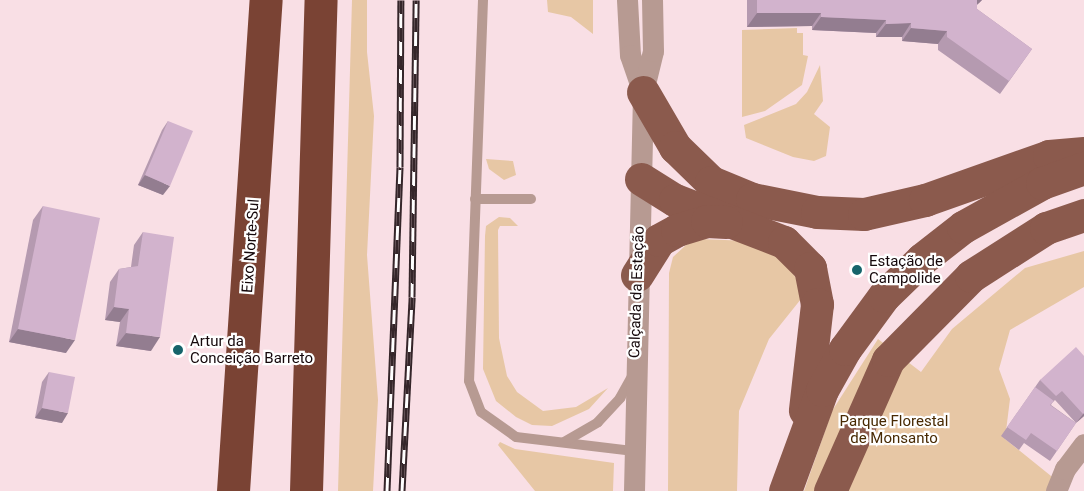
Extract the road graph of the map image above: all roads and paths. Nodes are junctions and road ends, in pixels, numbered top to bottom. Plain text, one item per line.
1 (266, 0) edge
2 (321, 0) edge
3 (627, 0) edge
4 (652, 0) edge
5 (484, 3) edge
6 (643, 92) junction
7 (1084, 153) edge
8 (1084, 168) edge
9 (640, 179) junction
10 (711, 182) junction
11 (474, 199) junction
12 (531, 200) dead end
13 (1084, 215) edge
14 (742, 223) junction
15 (637, 275) junction
16 (634, 370) junction
17 (803, 438) junction
18 (564, 442) junction
19 (1084, 444) edge
20 (634, 451) junction
21 (233, 491) edge
22 (306, 491) edge
23 (634, 491) edge
24 (785, 491) edge
25 (830, 491) edge
26 (1056, 491) edge

1 - 21 highway, Eixo Norte-Sul
2 - 22 highway
3 - 6 street, Calçada da Estação
4 - 6 street, Calçada da Estação
5 - 11 lane
6 - 9 street, Calçada da Estação
6 - 10 main road
7 - 10 main road
8 - 17 main road
9 - 10 main road
9 - 14 main road
9 - 15 street, Calçada da Estação
11 - 12 lane
11 - 18 lane
13 - 25 main road
14 - 15 main road
14 - 17 main road
15 - 16 street, Calçada da Estação
16 - 18 lane
16 - 20 street, Calçada da Estação
17 - 24 main road
18 - 20 lane
19 - 26 street
20 - 23 street, Calçada da Estação

